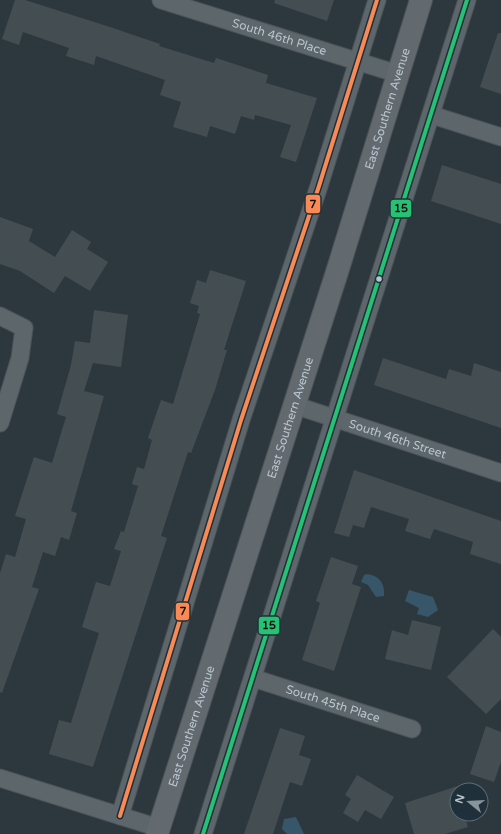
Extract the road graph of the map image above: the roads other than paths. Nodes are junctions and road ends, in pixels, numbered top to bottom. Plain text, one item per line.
1 (160, 0) edge
2 (377, 0) edge
3 (421, 0) edge
4 (467, 0) edge
5 (358, 62) junction
6 (398, 74) junction
7 (432, 115) junction
8 (501, 137) edge
9 (0, 316) edge
10 (294, 405) junction
11 (334, 419) junction
12 (0, 423) edge
13 (501, 473) edge
14 (253, 678) junction
15 (412, 729) dead end
16 (0, 778) edge
17 (120, 816) junction
18 (158, 831) edge
19 (203, 834) edge

1 - 5 street, South 46th Place
2 - 5 street
3 - 6 main road, East Southern Avenue
4 - 7 street
5 - 6 street, South 46th Place
5 - 17 street
6 - 10 main road, East Southern Avenue
7 - 8 street
7 - 11 street
9 - 12 street
10 - 11 street, South 46th Street
10 - 18 main road, East Southern Avenue
11 - 13 street, South 46th Street
11 - 14 street
14 - 15 street, South 45th Place
14 - 19 street
16 - 17 street
17 - 18 street

